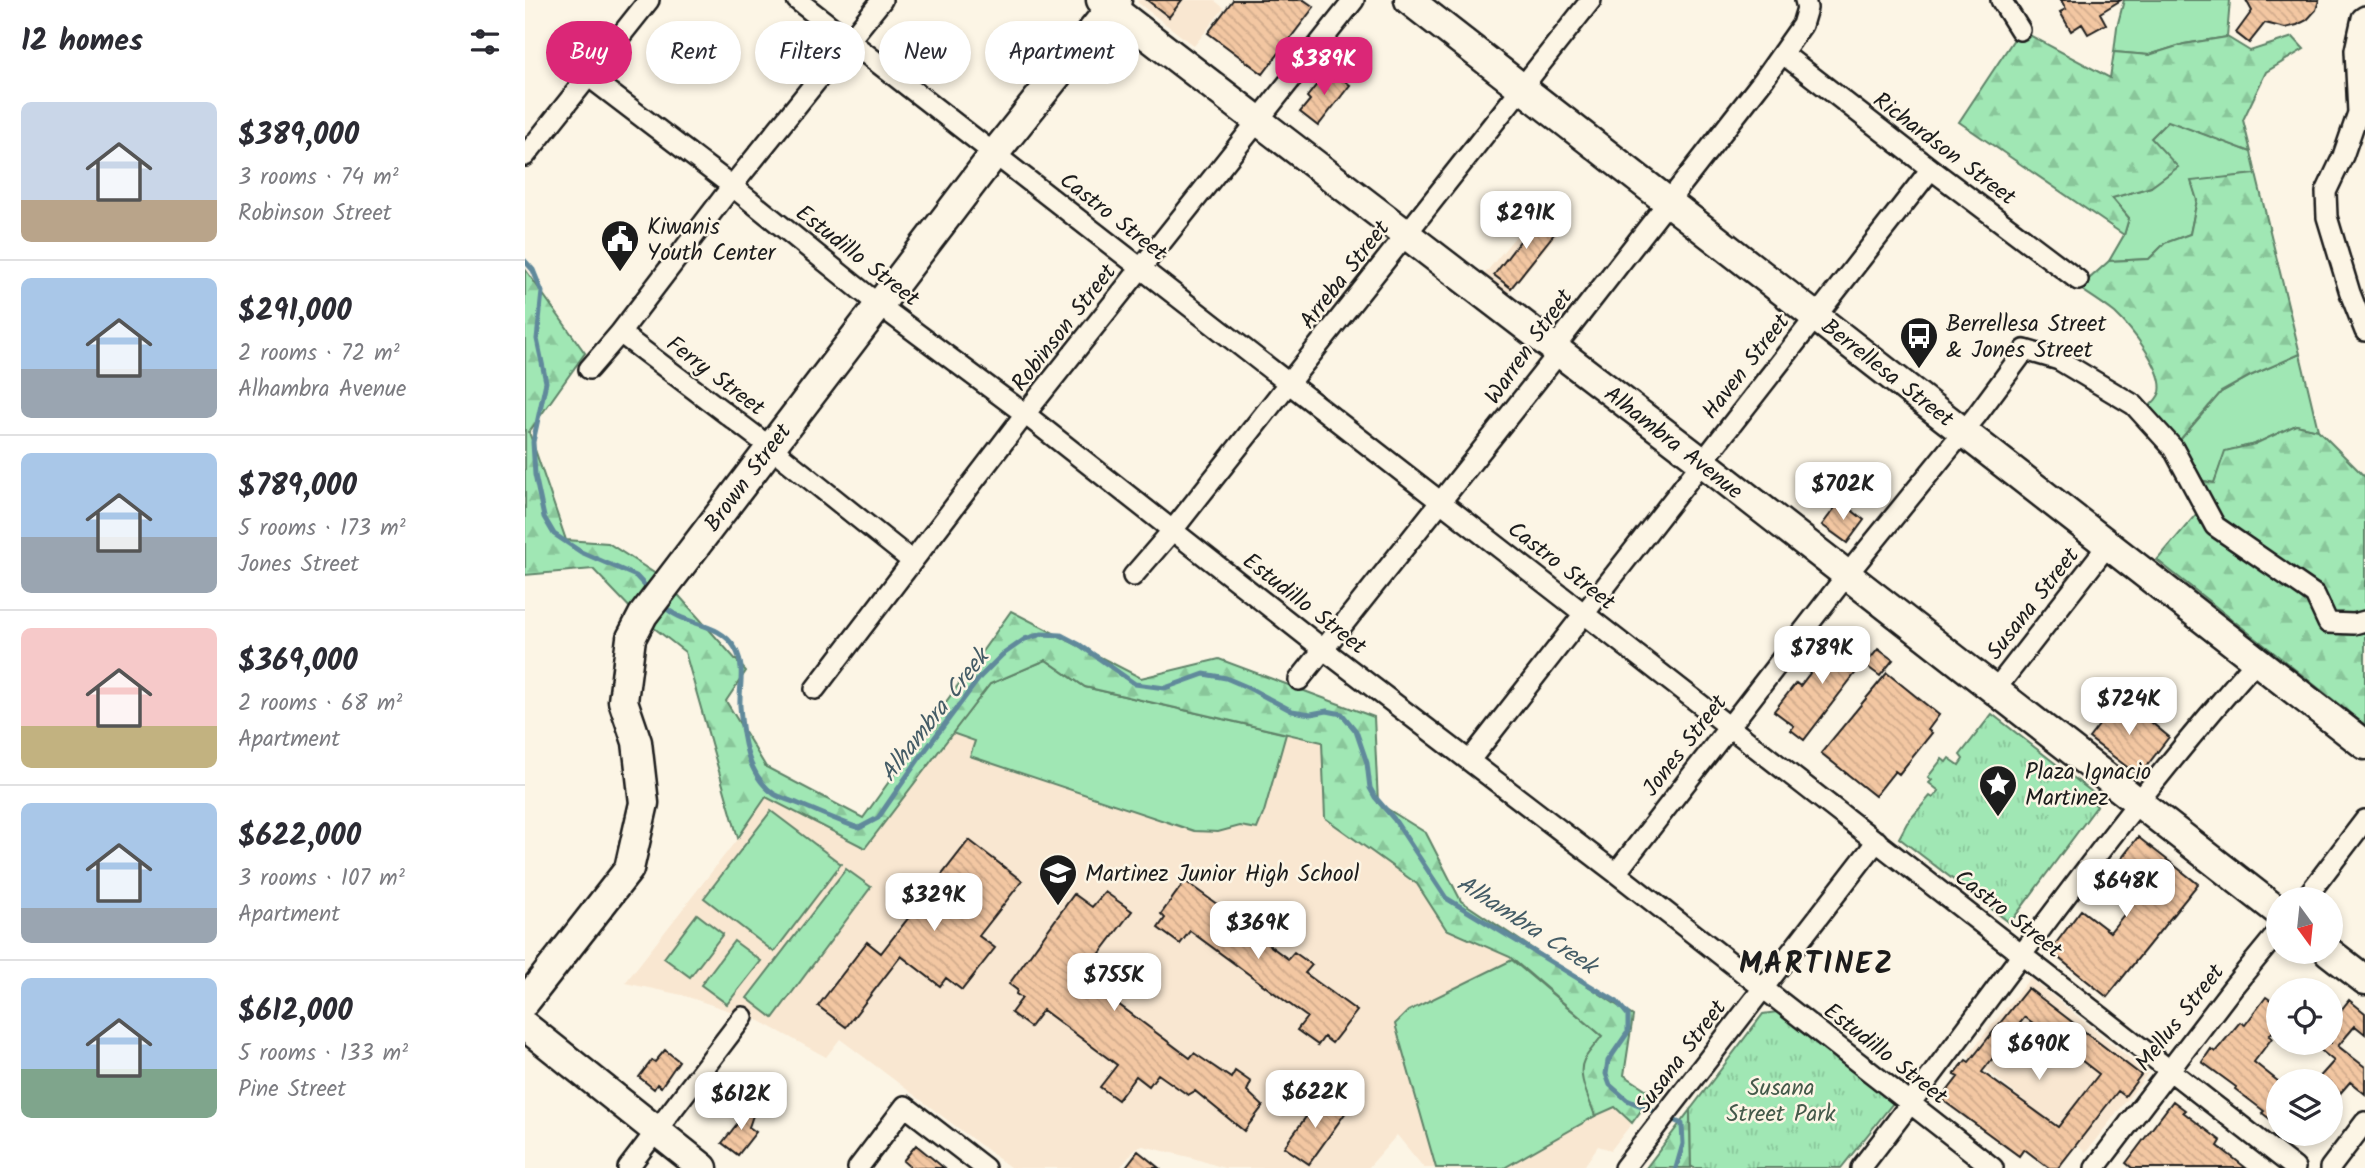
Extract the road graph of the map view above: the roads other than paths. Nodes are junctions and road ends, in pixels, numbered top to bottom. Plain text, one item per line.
1 (649, 0) edge
2 (797, 0) edge
3 (882, 0) edge
4 (1353, 0) edge
5 (1409, 0) edge
6 (1591, 0) edge
7 (1805, 0) edge
8 (2001, 0) edge
9 (1110, 3) edge
10 (2365, 16) edge
11 (632, 21) edge
12 (824, 21) edge
13 (865, 22) edge
14 (2020, 30) dead end
15 (865, 53) edge
16 (1782, 53) junction
17 (582, 84) edge
18 (598, 84) edge
19 (815, 84) edge
20 (1520, 88) junction
21 (1257, 121) junction
22 (995, 153) junction
23 (525, 156) edge
24 (1931, 169) junction
25 (732, 186) junction
26 (1668, 200) junction
27 (1407, 235) junction
28 (1141, 269) junction
29 (2078, 280) dead end
30 (879, 305) junction
31 (1815, 315) junction
32 (2365, 331) edge
33 (620, 333) junction
34 (1556, 351) junction
35 (589, 369) dead end
36 (1290, 383) junction
37 (1025, 414) junction
38 (1964, 431) junction
39 (771, 447) junction
40 (1701, 461) junction
41 (1442, 501) junction
42 (1172, 531) junction
43 (2107, 546) junction
44 (912, 561) junction
45 (1133, 576) dead end
46 (1846, 576) junction
47 (1583, 613) junction
48 (2365, 621) edge
49 (1323, 649) junction
50 (2256, 661) junction
51 (1299, 680) dead end
52 (815, 689) dead end
53 (1995, 691) junction
54 (1729, 727) junction
55 (2365, 745) edge
56 (1470, 760) junction
57 (2138, 802) junction
58 (2365, 820) edge
59 (1877, 841) junction
60 (1616, 873) junction
61 (2314, 887) edge
62 (2266, 902) edge
63 (2266, 947) edge
64 (2021, 953) junction
65 (2343, 963) edge
66 (2365, 980) edge
67 (1762, 989) junction
68 (525, 1002) edge
69 (743, 1017) dead end
70 (525, 1026) edge
71 (2170, 1069) junction
72 (1911, 1103) junction
73 (2365, 1122) edge
74 (657, 1131) junction
75 (628, 1168) edge
76 (703, 1168) edge
77 (858, 1168) edge
78 (985, 1168) edge
79 (1625, 1168) edge
80 (1861, 1168) edge
81 (1993, 1168) edge
82 (2095, 1168) edge
83 (2295, 1168) edge
84 (2330, 1168) edge

1 - 11 street
2 - 12 street, Castro Street
3 - 13 street
4 - 21 street, Robinson Street
5 - 20 main road, Berrellesa Street
6 - 20 street, Arreba Street
7 - 16 street, Warren Street
8 - 14 street
9 - 21 main road, Alhambra Avenue
9 - 22 main road, Brown Street
10 - 32 street
15 - 22 street, Castro Street
16 - 24 street, Richardson Street
16 - 26 street, Warren Street
17 - 23 street
18 - 25 street, Estudillo Street
19 - 25 street
20 - 26 main road, Berrellesa Street
20 - 27 street, Arreba Street
21 - 27 main road, Alhambra Avenue
21 - 28 street, Robinson Street
22 - 28 street, Castro Street
22 - 30 main road, Brown Street
24 - 29 street, Richardson Street
24 - 31 street, Haven Street
25 - 30 street, Estudillo Street
25 - 33 street
26 - 31 main road, Berrellesa Street
26 - 34 street, Warren Street
27 - 34 main road, Alhambra Avenue
27 - 36 street, Arreba Street
28 - 36 street, Castro Street
28 - 37 street, Robinson Street
30 - 37 street, Estudillo Street
30 - 39 main road, Brown Street
31 - 38 main road, Berrellesa Street
31 - 40 street, Haven Street
33 - 35 street
33 - 39 street, Ferry Street
34 - 40 main road, Alhambra Avenue
34 - 41 street, Warren Street
36 - 41 street, Castro Street
36 - 42 street, Arreba Street
37 - 42 street, Estudillo Street
37 - 44 street, Robinson Street
38 - 43 main road, Berrellesa Street
38 - 46 street, Jones Street
38 - 48 street, Jones Street
39 - 44 street, Ferry Street
39 - 68 main road, Brown Street
40 - 46 main road, Alhambra Avenue
40 - 47 street, Haven Street
41 - 47 street, Castro Street
41 - 49 street, Warren Street
42 - 45 street, Arreba Street
42 - 49 street, Estudillo Street
43 - 50 main road, Berrellesa Street
43 - 53 street, Susana Street
44 - 52 street, Robinson Street
46 - 53 main road, Alhambra Avenue
46 - 54 street, Jones Street
47 - 54 street, Castro Street
47 - 56 street, Haven Street
49 - 51 street, Warren Street
49 - 56 street, Estudillo Street
50 - 55 main road, Berrellesa Street
50 - 57 street
53 - 57 main road, Alhambra Avenue
54 - 59 street, Castro Street
54 - 60 street, Jones Street
56 - 60 street, Estudillo Street
57 - 62 main road, Alhambra Avenue
57 - 64 street
58 - 61 street
59 - 64 street, Castro Street
59 - 67 street, Susana Street
60 - 67 street, Estudillo Street
63 - 71 street, Mellus Street
64 - 71 street, Castro Street
64 - 72 street
65 - 66 main road
67 - 72 street, Estudillo Street
67 - 79 street, Susana Street
69 - 74 street
70 - 74 main road
71 - 82 street, Mellus Street
71 - 83 street, Castro Street
72 - 80 street
72 - 81 street, Estudillo Street
73 - 84 street
74 - 75 street
74 - 76 main road
77 - 78 street

